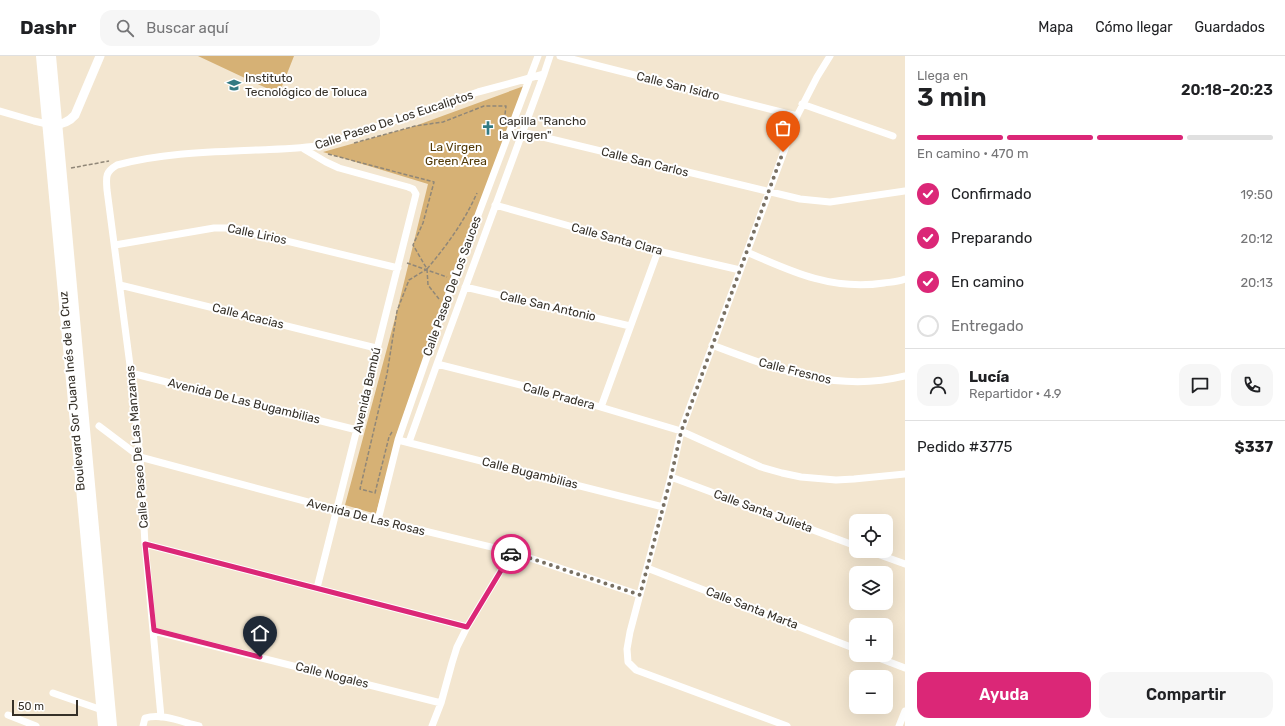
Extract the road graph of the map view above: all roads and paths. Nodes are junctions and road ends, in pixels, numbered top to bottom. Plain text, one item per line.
1 (41, 56) edge
2 (52, 56) edge
3 (100, 56) edge
4 (538, 56) edge
5 (550, 56) edge
6 (560, 56) edge
7 (830, 56) edge
8 (544, 74) junction
9 (529, 78) junction
10 (802, 104) junction
11 (0, 111) edge
12 (797, 116) junction
13 (53, 124) junction
14 (503, 127) dead end
15 (522, 132) junction
16 (893, 136) dead end
17 (354, 144) dead end
18 (304, 149) junction
19 (331, 150) dead end
20 (110, 161) dead end
21 (62, 170) junction
22 (106, 177) joint
23 (905, 191) edge
24 (768, 192) junction
25 (477, 193) dead end
26 (495, 205) junction
27 (115, 245) junction
28 (658, 251) junction
29 (747, 252) junction
30 (399, 265) junction
31 (427, 269) junction
32 (740, 270) junction
33 (454, 279) junction
34 (905, 279) edge
35 (120, 285) junction
36 (465, 287) junction
37 (441, 302) dead end
38 (630, 326) junction
39 (712, 345) junction
40 (376, 348) junction
41 (437, 364) junction
42 (131, 373) junction
43 (905, 376) edge
44 (601, 407) junction
45 (99, 426) dead end
46 (80, 429) junction
47 (357, 430) junction
48 (392, 431) dead end
49 (681, 432) junction
50 (398, 440) junction
51 (409, 442) junction
52 (140, 457) junction
53 (905, 474) edge
54 (671, 477) junction
55 (663, 507) junction
56 (338, 510) junction
57 (378, 520) junction
58 (849, 543) edge
59 (145, 544) junction
60 (512, 552) junction
61 (888, 558) edge
62 (905, 564) edge
63 (648, 568) junction
64 (317, 588) junction
65 (640, 595) junction
66 (467, 627) junction
67 (154, 630) junction
68 (849, 646) edge
69 (889, 662) edge
70 (905, 668) edge
71 (53, 693) dead end
72 (441, 703) junction
73 (102, 710) junction
74 (905, 710) edge
75 (8, 715) dead end
76 (162, 717) junction
77 (36, 726) edge
78 (103, 726) edge
79 (112, 726) edge
80 (143, 726) edge
81 (199, 726) edge
82 (432, 726) edge
83 (787, 726) edge
84 (899, 726) edge

1 - 13 main road, Boulevard Sor Juana Inés de la Cruz
2 - 13 main road, Boulevard Sor Juana Inés de la Cruz
3 - 13 street
4 - 9 street, Calle Paseo De Los Sauces
5 - 8 street, Calle Paseo De Los Sauces
6 - 12 street, Calle San Isidro
7 - 10 street
8 - 9 street, Calle Paseo De Los Eucaliptos
8 - 15 street, Calle Paseo De Los Sauces
9 - 18 street, Calle Paseo De Los Eucaliptos
9 - 33 street, Calle Paseo De Los Sauces
10 - 12 street
10 - 16 street
11 - 13 street
12 - 24 street
13 - 21 main road, Boulevard Sor Juana Inés de la Cruz
13 - 46 main road, Boulevard Sor Juana Inés de la Cruz
14 - 17 path
15 - 24 street, Calle San Carlos
15 - 26 street, Calle Paseo De Los Sauces
18 - 22 street, Calle Paseo De Los Eucaliptos
18 - 30 street, Avenida Bambú
19 - 31 path
20 - 21 path
21 - 46 main road, Boulevard Sor Juana Inés de la Cruz
22 - 27 street, Calle Paseo De Las Manzanas
23 - 24 street, Calle San Carlos
24 - 29 street
25 - 31 path
26 - 28 street, Calle Santa Clara
26 - 36 street, Calle Paseo De Los Sauces
27 - 30 street, Calle Lirios
27 - 35 street, Calle Paseo De Las Manzanas
28 - 32 street, Calle Santa Clara
28 - 38 street
29 - 32 street
29 - 34 street
30 - 31 path
30 - 40 street, Avenida Bambú
31 - 33 path
31 - 37 path
31 - 48 path
32 - 39 street
33 - 50 street, Calle Paseo De Los Sauces
35 - 40 street, Calle Acacias
35 - 42 street, Calle Paseo De Las Manzanas
36 - 38 street, Calle San Antonio
36 - 41 street, Calle Paseo De Los Sauces
38 - 44 street
39 - 43 street, Calle Fresnos
39 - 49 street
40 - 47 street, Avenida Bambú
41 - 44 street, Calle Pradera
41 - 51 street, Calle Paseo De Los Sauces
42 - 47 street, Avenida De Las Bugambilias
42 - 52 street, Calle Paseo De Las Manzanas
44 - 49 street, Calle Pradera
45 - 52 street, Avenida De Las Rosas
46 - 73 main road, Boulevard Sor Juana Inés de la Cruz
46 - 79 main road, Boulevard Sor Juana Inés de la Cruz
47 - 56 street, Avenida Bambú
49 - 53 street, Calle Pradera
49 - 54 street
50 - 51 street, Calle Bugambilias
50 - 57 street, Calle Paseo De Los Sauces
51 - 55 street, Calle Bugambilias
52 - 56 street, Avenida De Las Rosas
52 - 59 street, Calle Paseo De Las Manzanas
54 - 55 street
54 - 58 street, Calle Santa Julieta
55 - 63 street
56 - 57 street, Avenida De Las Rosas
56 - 64 street, Avenida Bambú
57 - 60 street, Avenida De Las Rosas
59 - 64 street
59 - 67 street, Calle Paseo De Las Manzanas
60 - 65 street, Avenida De Las Rosas
60 - 66 street
61 - 62 street
63 - 65 street
63 - 68 street, Calle Santa Marta
64 - 66 street
65 - 83 street
66 - 72 street
67 - 72 street, Calle Nogales
67 - 76 street, Calle Paseo De Las Manzanas
69 - 70 street
71 - 73 street
72 - 82 street
73 - 78 main road, Boulevard Sor Juana Inés de la Cruz
74 - 84 street
75 - 77 street
76 - 80 street
76 - 81 street

